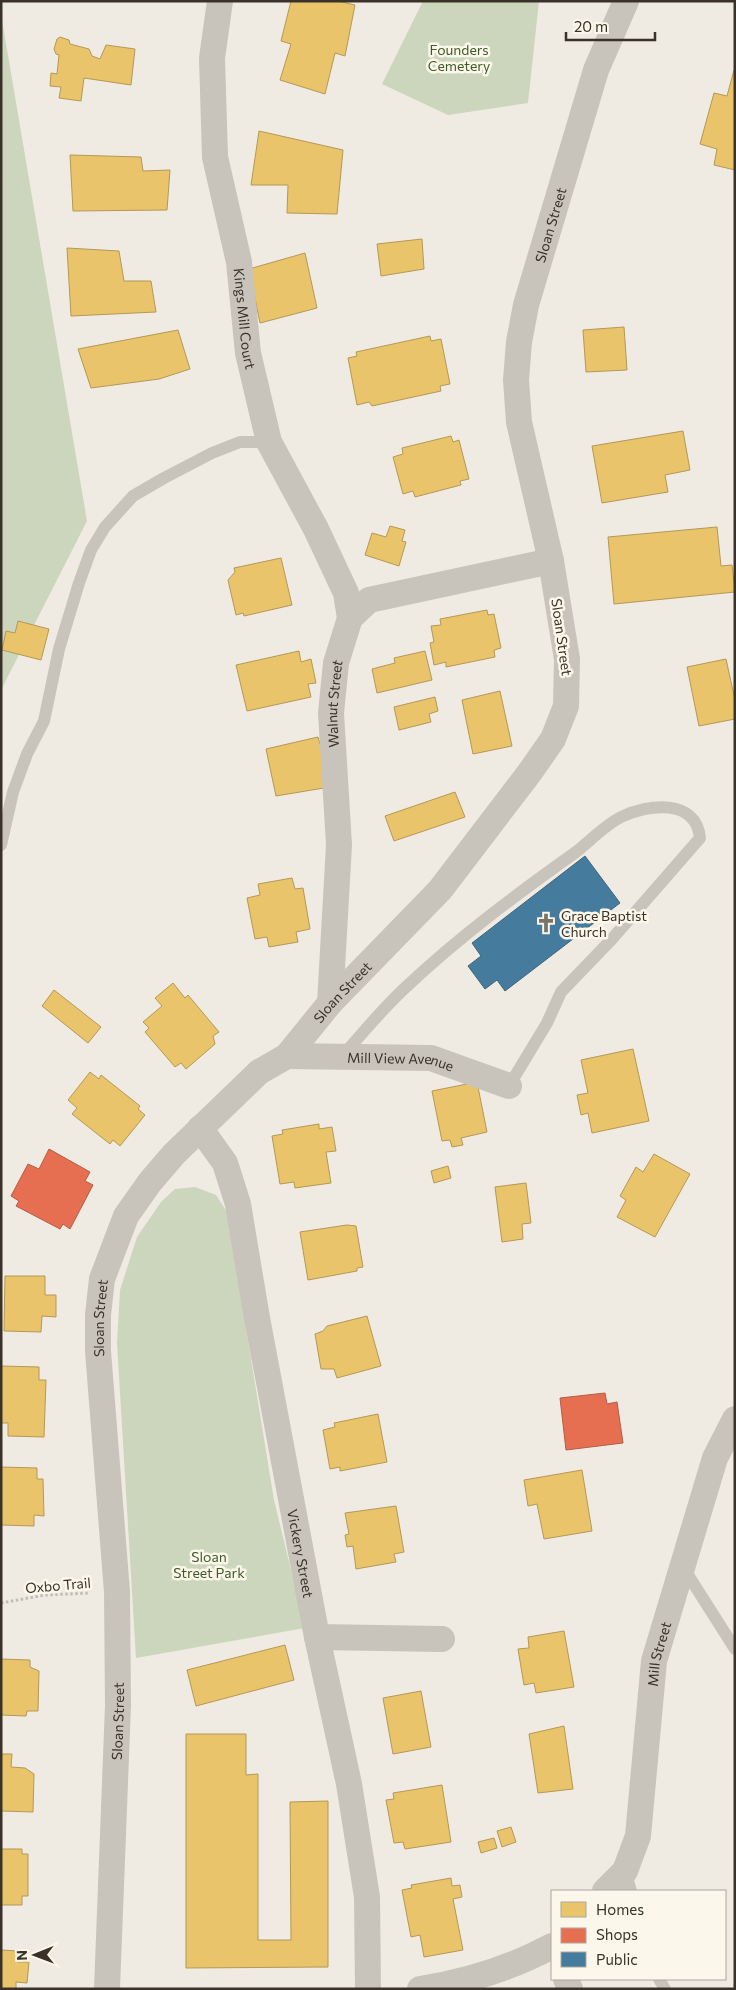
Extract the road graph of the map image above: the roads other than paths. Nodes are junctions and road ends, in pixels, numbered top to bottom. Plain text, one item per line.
1 (220, 1) edge
2 (626, 1) edge
3 (268, 442) junction
4 (551, 561) junction
5 (350, 618) junction
6 (1, 845) edge
7 (330, 1003) junction
8 (287, 1056) junction
9 (341, 1057) junction
10 (509, 1086) joint
11 (200, 1128) junction
12 (735, 1419) edge
13 (682, 1565) junction
14 (316, 1637) junction
15 (442, 1639) dead end
16 (735, 1650) edge
17 (628, 1881) edge
18 (608, 1890) edge
19 (551, 1947) edge
20 (479, 1982) edge
21 (107, 1989) edge
22 (368, 1989) edge
23 (420, 1989) edge

1 - 3 street, Kings Mill Court
2 - 4 street, Sloan Street
3 - 5 street, Kings Mill Court
3 - 6 lane
4 - 5 street
4 - 7 street, Sloan Street
5 - 7 street, Walnut Street
7 - 8 street, Sloan Street
8 - 9 street, Mill View Avenue
8 - 11 street, Sloan Street
9 - 10 street, Mill View Avenue
9 - 10 lane
11 - 14 street, Vickery Street
11 - 21 street, Sloan Street
12 - 13 street, Mill Street
13 - 16 lane
13 - 17 street, Mill Street
14 - 15 street
14 - 22 street, Vickery Street
17 - 18 street, Mill Street
19 - 20 street
20 - 23 street

